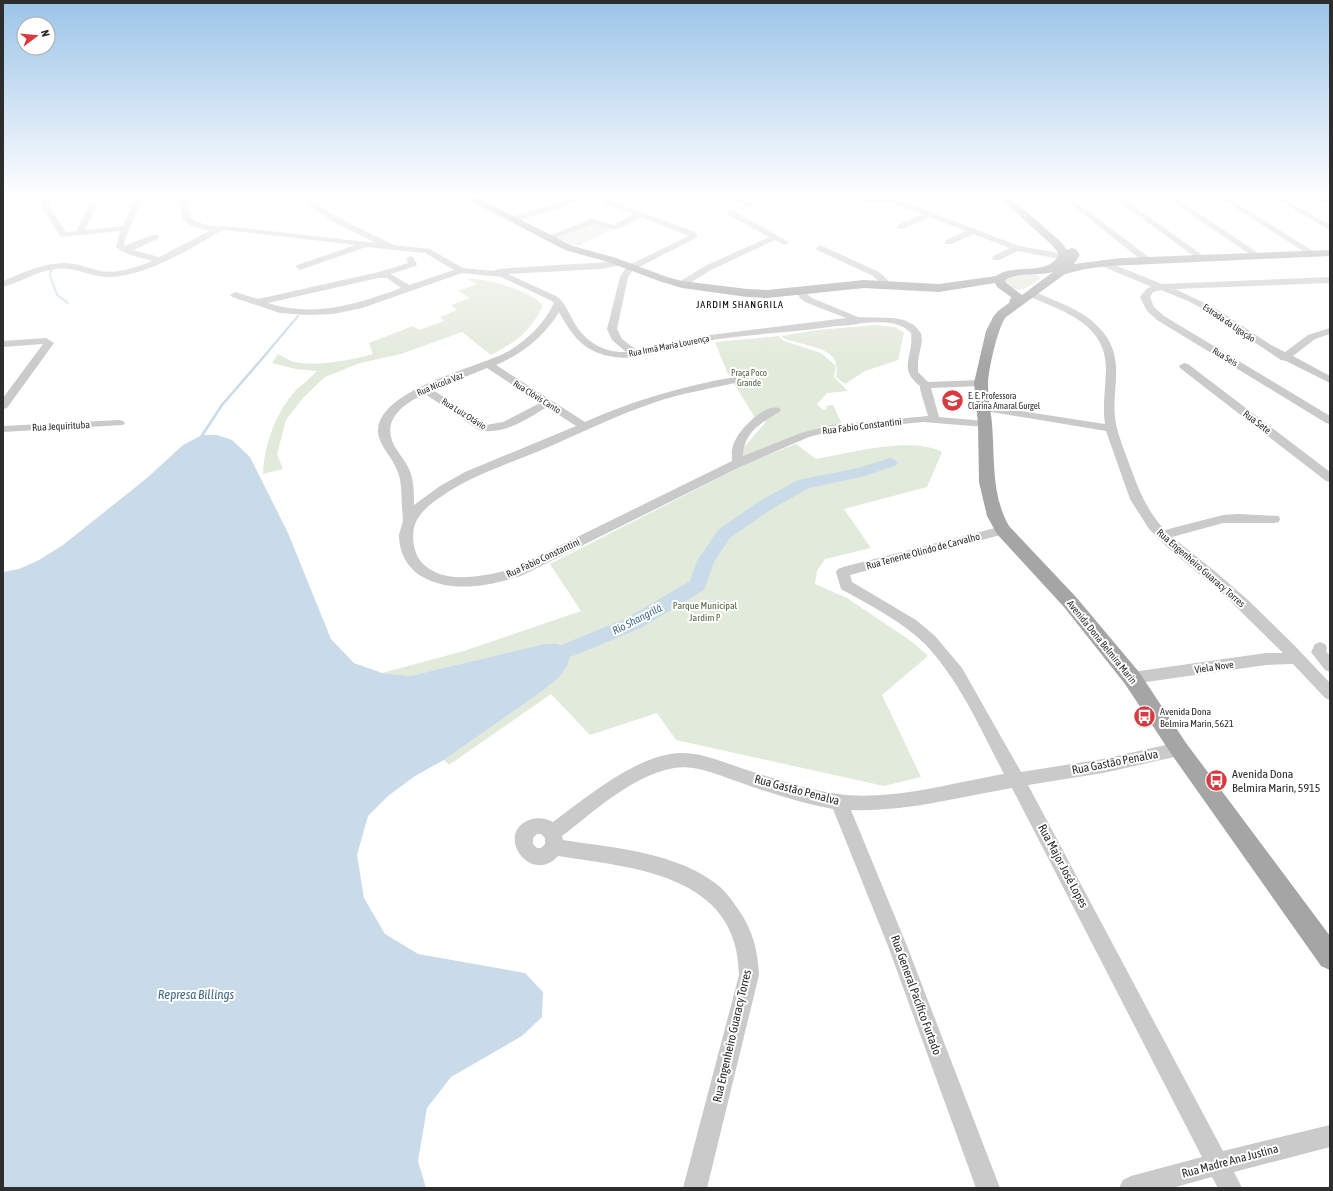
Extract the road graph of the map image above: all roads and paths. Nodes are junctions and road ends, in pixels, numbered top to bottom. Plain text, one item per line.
1 (137, 254) edge
2 (171, 254) edge
3 (339, 254) edge
4 (433, 254) edge
5 (588, 254) edge
6 (662, 254) edge
7 (739, 254) edge
8 (832, 254) edge
9 (1005, 254) edge
10 (1040, 254) edge
11 (1061, 254) edge
12 (1065, 254) edge
13 (1138, 254) edge
14 (1195, 254) edge
15 (1296, 254) edge
16 (1257, 255) joint
17 (996, 258) dead end
18 (1201, 258) junction
19 (410, 259) dead end
20 (159, 260) junction
21 (1066, 260) junction
22 (1148, 261) junction
23 (619, 263) junction
24 (1097, 263) junction
25 (300, 267) dead end
26 (632, 268) junction
27 (461, 270) junction
28 (490, 272) junction
29 (1034, 272) junction
30 (382, 274) junction
31 (999, 279) junction
32 (1330, 280) edge
33 (1048, 281) junction
34 (3, 284) edge
35 (682, 284) junction
36 (888, 284) junction
37 (970, 284) junction
38 (1161, 287) junction
39 (408, 289) junction
40 (800, 291) junction
41 (1032, 292) junction
42 (235, 295) dead end
43 (1012, 296) junction
44 (257, 301) junction
45 (559, 303) junction
46 (858, 321) junction
47 (1330, 331) edge
48 (3, 344) edge
49 (635, 354) junction
50 (1285, 358) junction
51 (489, 365) junction
52 (1184, 366) dead end
53 (735, 380) dead end
54 (1330, 380) edge
55 (981, 383) junction
56 (926, 385) junction
57 (425, 389) junction
58 (547, 403) junction
59 (3, 406) edge
60 (775, 410) dead end
61 (984, 416) junction
62 (934, 419) junction
63 (1330, 421) edge
64 (119, 422) dead end
65 (584, 427) junction
66 (1111, 428) junction
67 (3, 429) edge
68 (738, 463) junction
69 (1330, 478) edge
70 (1274, 519) dead end
71 (409, 520) junction
72 (1003, 530) junction
73 (1162, 535) junction
74 (845, 579) joint
75 (1320, 648) dead end
76 (1297, 658) junction
77 (1330, 666) edge
78 (1132, 678) junction
79 (1330, 694) edge
80 (1179, 749) junction
81 (1017, 779) junction
82 (839, 803) junction
83 (553, 840) joint
84 (1330, 957) edge
85 (1330, 1136) edge
86 (1217, 1165) junction
87 (695, 1188) edge
88 (988, 1188) edge
89 (1131, 1188) edge
90 (1230, 1188) edge

1 - 20 street
2 - 20 street
3 - 25 street
4 - 27 street
5 - 23 main road
6 - 26 street
7 - 35 street
8 - 36 street
9 - 17 street
10 - 21 street
11 - 21 main road
12 - 21 main road
13 - 22 street
14 - 18 street
15 - 16 main road
16 - 18 main road
18 - 22 main road
19 - 30 street
20 - 34 street
21 - 24 main road
21 - 24 main road
21 - 29 main road
21 - 33 main road, Avenida Dona Belmira Marin
22 - 24 main road
23 - 26 main road
23 - 28 street
24 - 38 street, Estrada da Ligação
26 - 35 main road
26 - 49 street
27 - 28 street
27 - 39 street
28 - 45 street
29 - 31 main road
29 - 33 main road
30 - 39 street
30 - 44 street
31 - 37 main road
31 - 43 main road
32 - 38 street
33 - 41 main road, Avenida Dona Belmira Marin
35 - 40 main road
36 - 37 main road
36 - 40 main road
37 - 43 main road
38 - 50 street, Estrada da Ligação
38 - 63 street, Rua Seis
39 - 44 street
40 - 46 street
41 - 43 main road, Avenida Dona Belmira Marin
41 - 66 street, Rua Engenheiro Guaracy Torres
42 - 44 street
43 - 55 main road, Avenida Dona Belmira Marin
45 - 49 street, Rua Irmã Maria Lourença
45 - 51 street, Rua Nicola Vaz
46 - 49 street, Rua Irmã Maria Lourença
46 - 56 street, Rua Irmã Maria Lourença
47 - 50 street
48 - 59 street
50 - 54 street, Estrada da Ligação
51 - 57 street, Rua Nicola Vaz
51 - 58 street, Rua Clóvis Canto
52 - 69 street, Rua Sete
53 - 65 street
55 - 56 street
55 - 61 main road, Avenida Dona Belmira Marin
56 - 62 street
57 - 58 street, Rua Luiz Otávio
57 - 71 street, Rua Nicola Vaz
58 - 65 street, Rua Clóvis Canto
60 - 68 street
61 - 62 street, Rua Fabio Constantini
61 - 66 street, Rua Fabio Constantini
61 - 72 main road, Avenida Dona Belmira Marin
62 - 68 street, Rua Fabio Constantini
64 - 67 street, Rua Jequirituba
65 - 71 street
66 - 73 street, Rua Engenheiro Guaracy Torres
68 - 71 street, Rua Fabio Constantini
70 - 73 street
72 - 74 street, Rua Tenente Olindo de Carvalho
72 - 78 main road, Avenida Dona Belmira Marin
73 - 76 street, Rua Engenheiro Guaracy Torres
74 - 81 street, Rua Major José Lopes
75 - 77 street
76 - 78 street, Viela Nove
76 - 79 street, Rua Engenheiro Guaracy Torres
78 - 80 main road, Avenida Dona Belmira Marin
80 - 81 street, Rua Gastão Penalva
80 - 84 main road, Avenida Dona Belmira Marin
81 - 82 street, Rua Gastão Penalva
81 - 86 street, Rua Major José Lopes
82 - 83 street, Rua Gastão Penalva
82 - 88 street, Rua General Pacífico Furtado
83 - 87 street, Rua Engenheiro Guaracy Torres
85 - 86 street, Rua Madre Ana Justina
86 - 89 street, Rua Madre Ana Justina
86 - 90 street, Rua Major José Lopes

